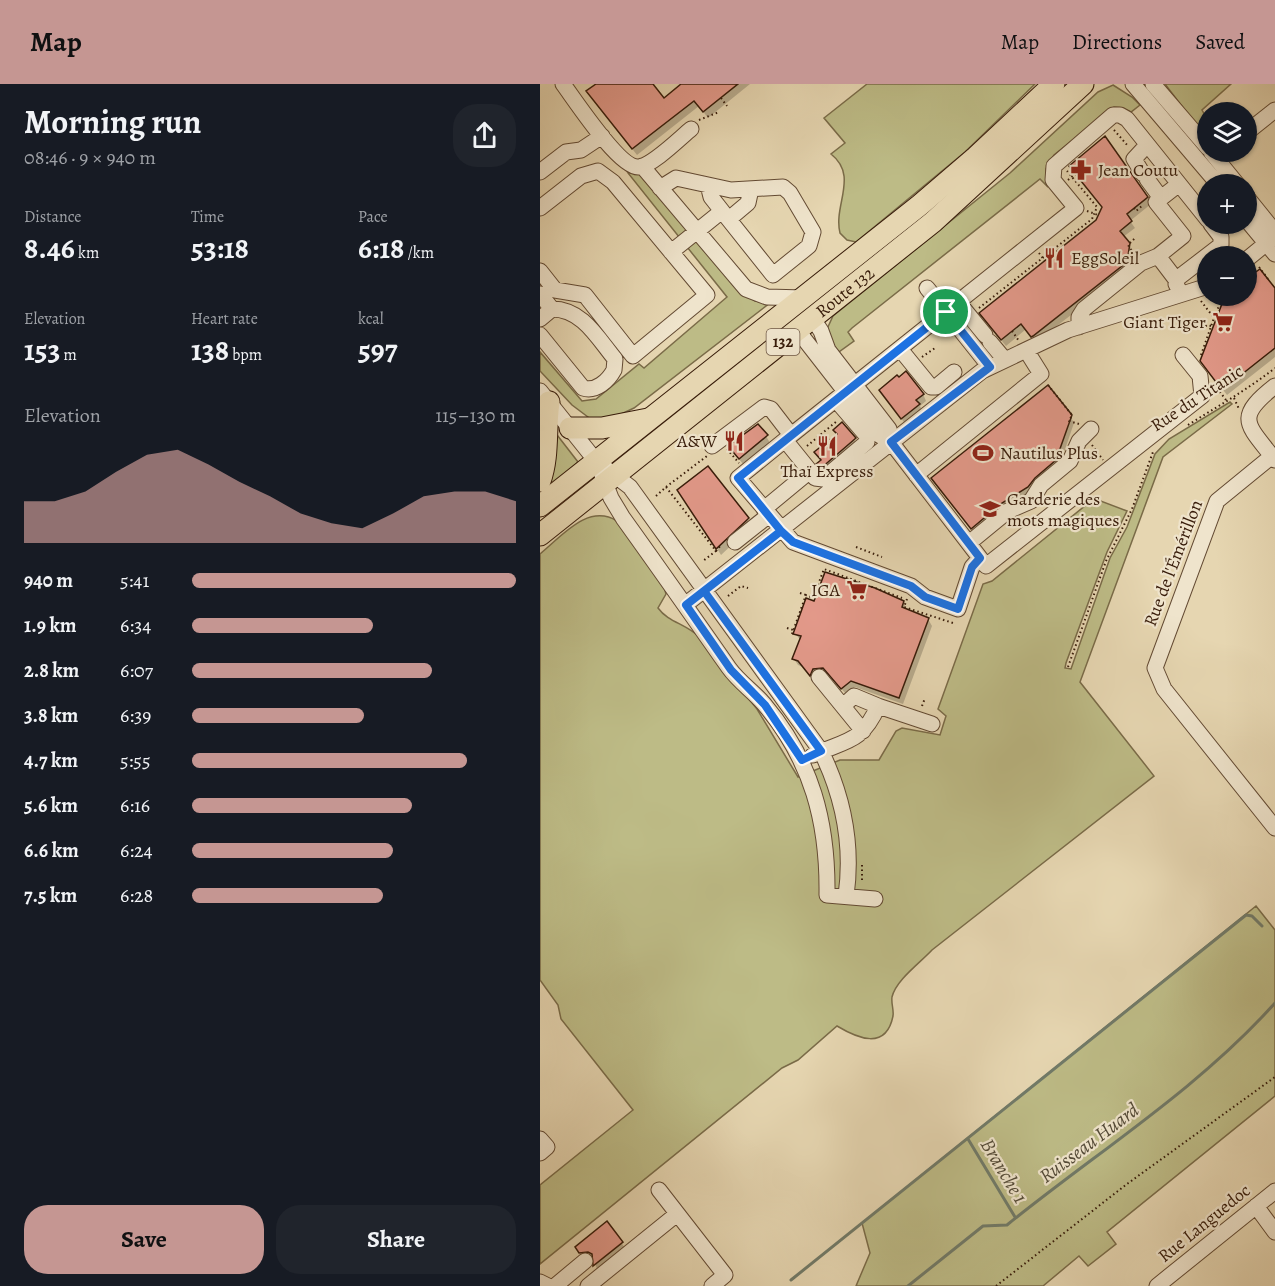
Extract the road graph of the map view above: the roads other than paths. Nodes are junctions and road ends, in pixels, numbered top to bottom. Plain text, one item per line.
1 (563, 84) edge
2 (1054, 84) edge
3 (1083, 84) edge
4 (1133, 84) edge
5 (1153, 84) edge
6 (1275, 110) edge
7 (1257, 124) edge
8 (691, 129) road end
9 (602, 136) junction
10 (1197, 137) edge
11 (1197, 142) edge
12 (1148, 145) junction
13 (1218, 162) edge
14 (642, 166) junction
15 (542, 168) edge
16 (1229, 174) edge
17 (1179, 184) junction
18 (708, 185) junction
19 (660, 188) junction
20 (751, 189) junction
21 (1155, 200) junction
22 (1197, 206) edge
23 (540, 208) edge
24 (725, 215) junction
25 (1257, 215) edge
26 (1257, 228) edge
27 (697, 232) junction
28 (1218, 234) edge
29 (1273, 242) edge
30 (671, 252) junction
31 (1158, 256) junction
32 (1257, 258) edge
33 (540, 271) edge
34 (927, 288) dead end
35 (1179, 288) junction
36 (1197, 292) edge
37 (540, 294) edge
38 (804, 298) junction
39 (958, 302) junction
40 (946, 312) junction
41 (546, 314) edge
42 (805, 325) junction
43 (1079, 327) junction
44 (540, 335) edge
45 (1024, 347) junction
46 (900, 349) junction
47 (1183, 355) dead end
48 (1005, 360) junction
49 (990, 367) junction
50 (954, 372) dead end
51 (1275, 386) edge
52 (544, 397) edge
53 (842, 397) junction
54 (648, 419) junction
55 (570, 428) junction
56 (1086, 432) road end
57 (788, 438) junction
58 (891, 442) junction
59 (712, 446) dead end
60 (1273, 458) edge
61 (596, 461) junction
62 (810, 471) junction
63 (916, 475) junction
64 (610, 480) junction
65 (540, 481) edge
66 (540, 506) edge
67 (766, 512) junction
68 (781, 531) junction
69 (540, 535) edge
70 (969, 543) junction
71 (728, 544) road end
72 (980, 558) junction
73 (704, 591) junction
74 (686, 605) junction
75 (819, 677) dead end
76 (843, 706) junction
77 (878, 706) junction
78 (932, 724) dead end
79 (863, 731) junction
80 (821, 751) junction
81 (802, 760) junction
82 (1275, 828) edge
83 (846, 896) junction
84 (875, 899) dead end
85 (540, 1139) edge
86 (540, 1153) edge
87 (659, 1190) dead end
88 (1275, 1191) edge
89 (1256, 1206) junction
90 (677, 1214) junction
91 (1275, 1232) edge
92 (585, 1261) dead end
93 (540, 1282) edge
94 (548, 1286) edge
95 (555, 1286) edge
96 (588, 1286) edge
97 (712, 1286) edge
98 (1157, 1286) edge

1 - 9 street
2 - 38 highway, Route 132 / 132
3 - 42 highway, Route 132 / 132
4 - 11 street
5 - 10 street
6 - 7 street
8 - 14 street
9 - 14 street
9 - 15 street
12 - 17 street
12 - 21 street
12 - 39 street
13 - 16 street
14 - 19 street
17 - 21 street
17 - 22 street
18 - 19 street
18 - 20 street
18 - 24 street
19 - 27 street
20 - 24 street
20 - 24 street
21 - 31 street
23 - 30 street
24 - 27 street
25 - 29 street
26 - 29 street
27 - 30 street
27 - 38 street
28 - 35 street
29 - 32 street
30 - 33 street
31 - 35 street
31 - 43 street
34 - 40 street
35 - 36 street
35 - 43 street
37 - 41 street
38 - 54 highway, Route 132 / 132
39 - 40 street
39 - 48 street
40 - 46 street
40 - 49 street
41 - 44 street
42 - 53 street
42 - 64 highway, Route 132 / 132
43 - 45 street
45 - 48 street
45 - 63 street
46 - 50 street
46 - 53 street
47 - 72 street
48 - 49 street
49 - 58 street
51 - 60 street, Rue du Titanic
52 - 55 street
52 - 65 highway
53 - 57 street
53 - 58 street
53 - 62 street
54 - 55 highway
54 - 61 highway, Route 132 / 132
55 - 61 street
56 - 70 street
57 - 59 street
57 - 62 street
57 - 67 street
58 - 63 street
58 - 68 street
60 - 82 street, Rue de l'Émérillon
61 - 64 street
61 - 66 highway, Route 132 / 132
62 - 67 street
63 - 70 street
64 - 69 highway, Route 132 / 132
64 - 73 street
64 - 74 street
67 - 68 street
67 - 71 street
68 - 72 street
68 - 73 street
70 - 72 street
73 - 74 street
73 - 80 street
74 - 81 street
75 - 76 street
76 - 77 street
76 - 79 street
77 - 78 street
77 - 79 street
79 - 80 street
80 - 81 street
80 - 83 street
81 - 83 street
83 - 84 street
85 - 86 street
87 - 90 street
88 - 89 street, Rue Languedoc
89 - 91 street
89 - 98 street, Rue Languedoc
90 - 96 street
90 - 97 street
92 - 95 street
93 - 94 street

